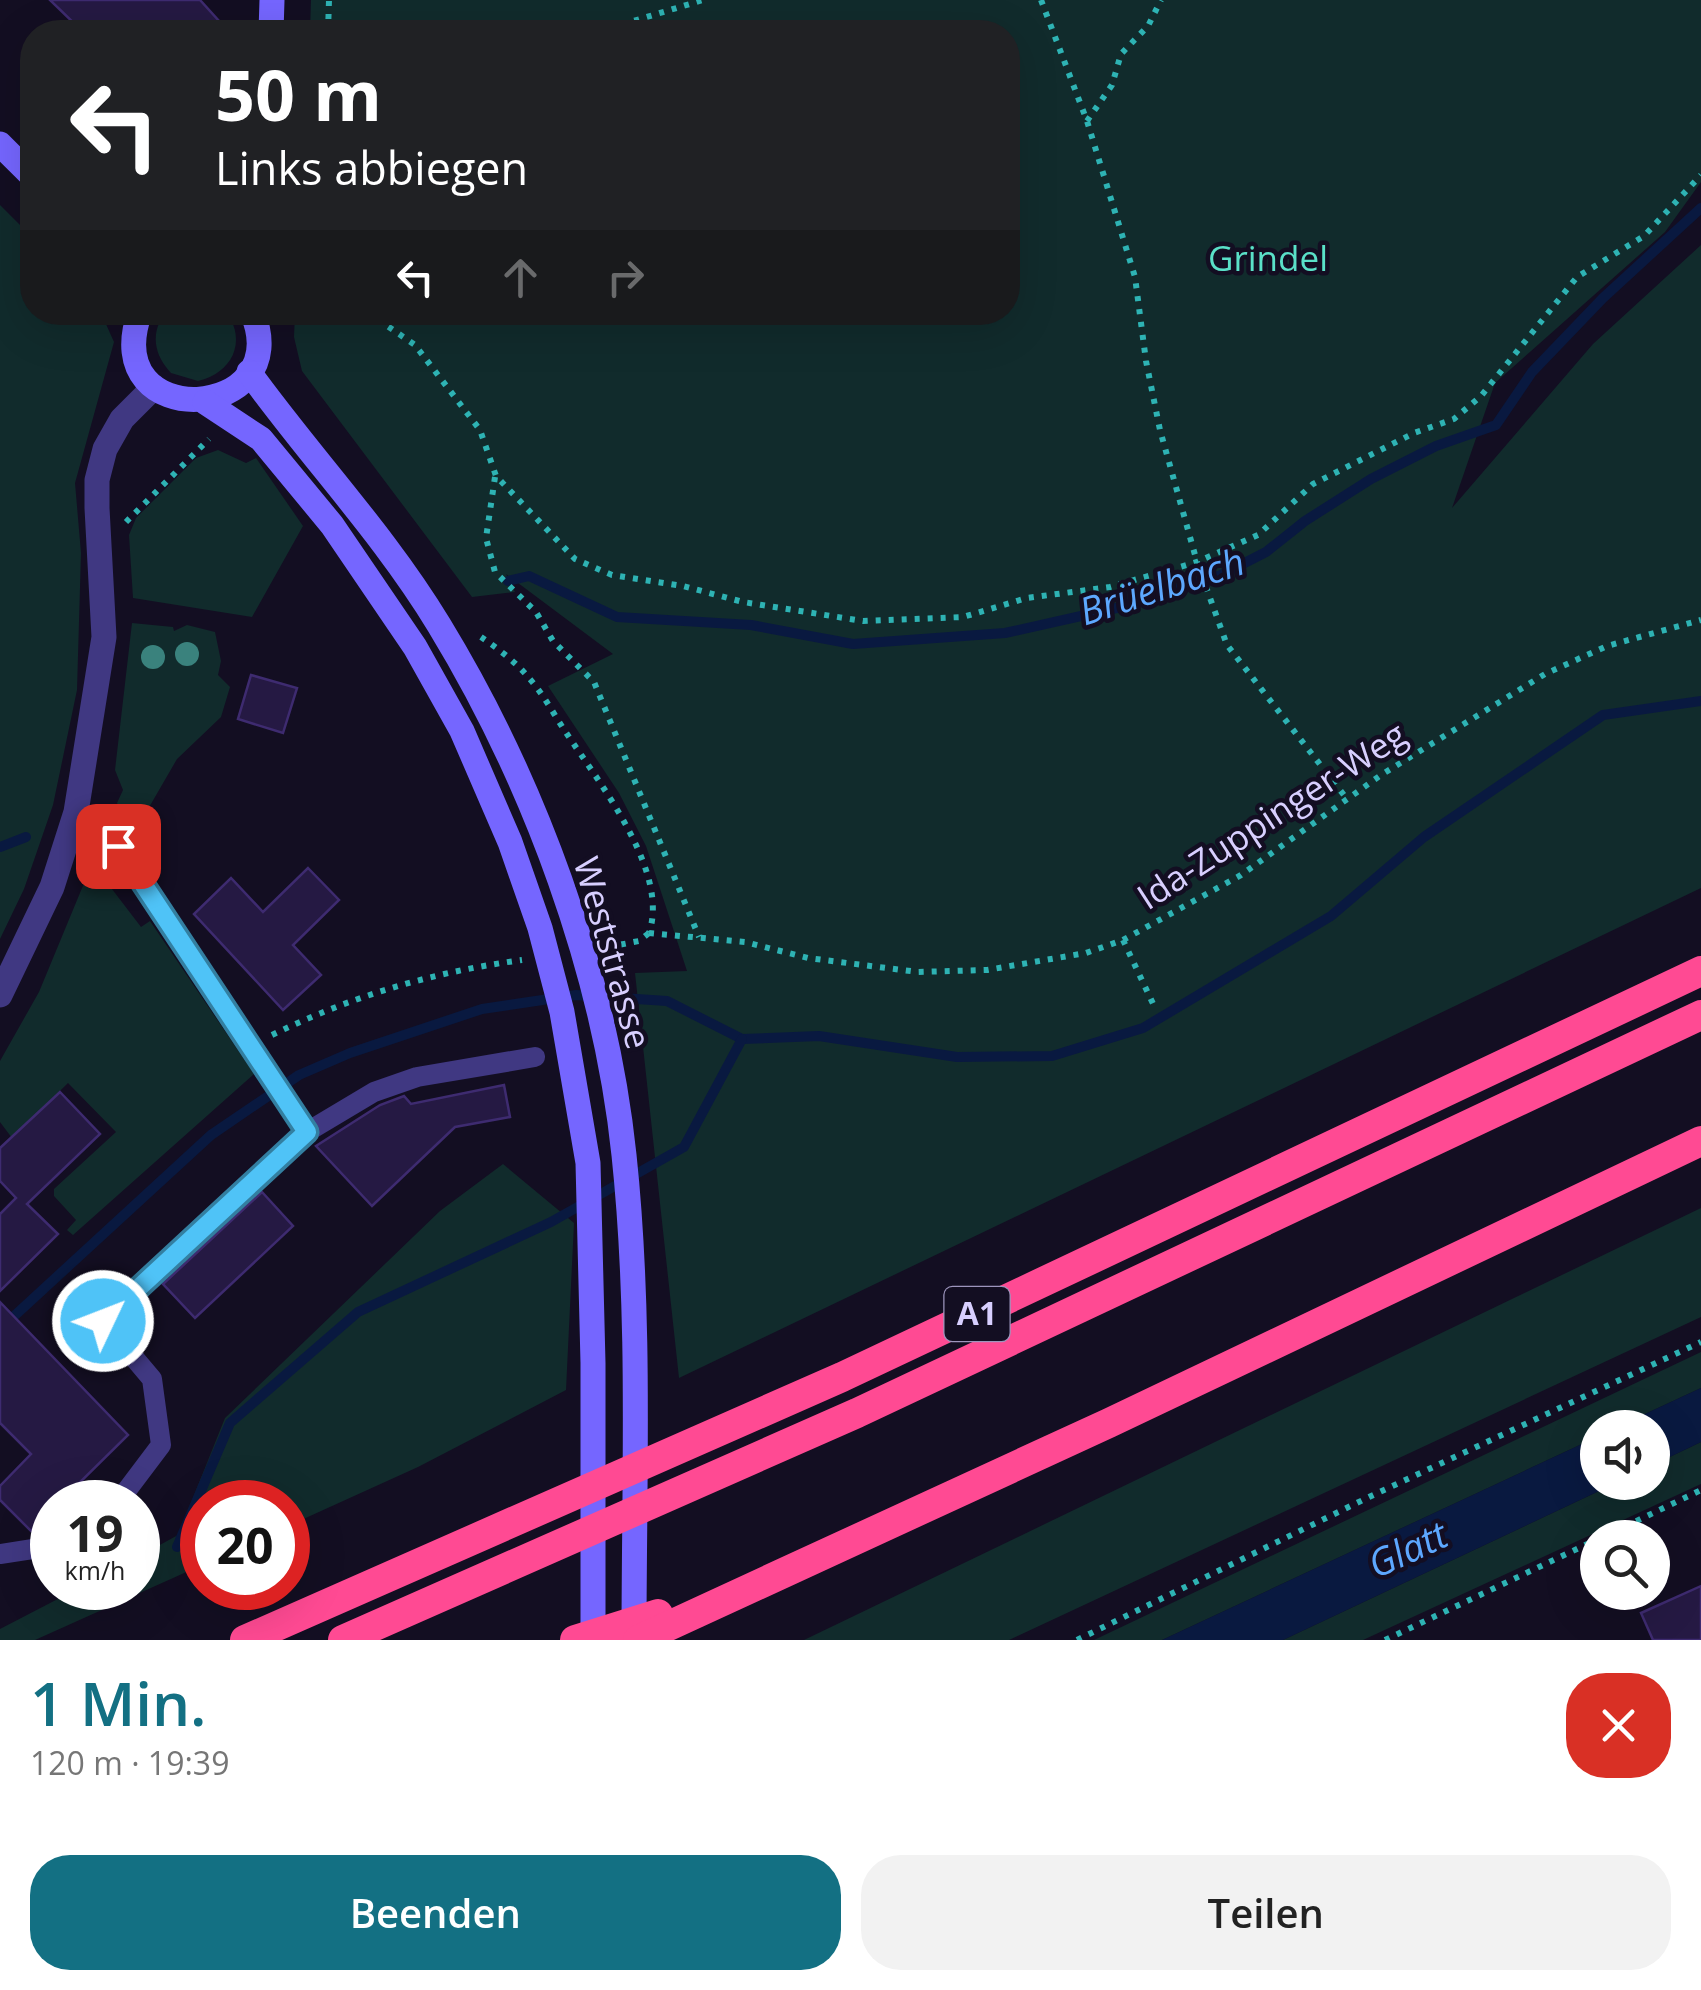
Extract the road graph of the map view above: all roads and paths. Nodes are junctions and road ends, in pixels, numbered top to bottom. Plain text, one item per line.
1 (702, 0) edge
2 (1041, 0) edge
3 (1161, 0) edge
4 (636, 20) edge
5 (1088, 121) junction
6 (0, 144) edge
7 (20, 164) edge
8 (1701, 175) edge
9 (136, 325) edge
10 (255, 325) edge
11 (391, 325) edge
12 (249, 372) junction
13 (154, 387) junction
14 (205, 402) junction
15 (210, 437) dead end
16 (496, 476) junction
17 (125, 523) dead end
18 (1198, 565) junction
19 (1701, 620) edge
20 (438, 624) junction
21 (1348, 799) junction
22 (76, 812) junction
23 (649, 934) junction
24 (699, 937) junction
25 (1123, 940) junction
26 (607, 948) dead end
27 (530, 958) dead end
28 (1701, 972) edge
29 (0, 995) edge
30 (1156, 1008) dead end
31 (1701, 1015) edge
32 (257, 1052) junction
33 (536, 1056) dead end
34 (304, 1128) junction
35 (1701, 1141) edge
36 (1701, 1342) edge
37 (134, 1480) edge
38 (1701, 1490) edge
39 (1638, 1520) edge
40 (1580, 1547) edge
41 (30, 1549) edge
42 (0, 1554) edge
43 (763, 1582) junction
44 (660, 1632) edge
45 (245, 1640) edge
46 (344, 1640) edge
47 (575, 1640) edge
48 (592, 1640) edge
49 (636, 1640) edge
50 (1077, 1640) edge
51 (1384, 1640) edge

1 - 4 path
2 - 5 path
3 - 5 path
5 - 18 path
6 - 7 main road
8 - 18 path
9 - 13 main road
10 - 12 main road
11 - 16 path
12 - 14 main road
12 - 20 main road, Weststrasse
13 - 14 main road, Weststrasse
13 - 22 street
14 - 48 main road, Weststrasse
15 - 17 path
16 - 18 path
16 - 24 path
18 - 21 path
19 - 21 path, Ida-Zuppinger-Weg
20 - 23 path
20 - 49 main road, Weststrasse
21 - 25 path, Ida-Zuppinger-Weg
22 - 29 street
22 - 32 lane
23 - 24 path, Ida-Zuppinger-Weg
23 - 26 path
24 - 25 path, Ida-Zuppinger-Weg
25 - 30 path
27 - 32 path
28 - 45 highway, A1
31 - 46 highway
32 - 34 lane
33 - 34 lane
34 - 37 lane
35 - 43 highway
36 - 50 path
38 - 39 path
40 - 51 path
41 - 42 lane
43 - 44 highway
43 - 47 highway
44 - 49 highway

